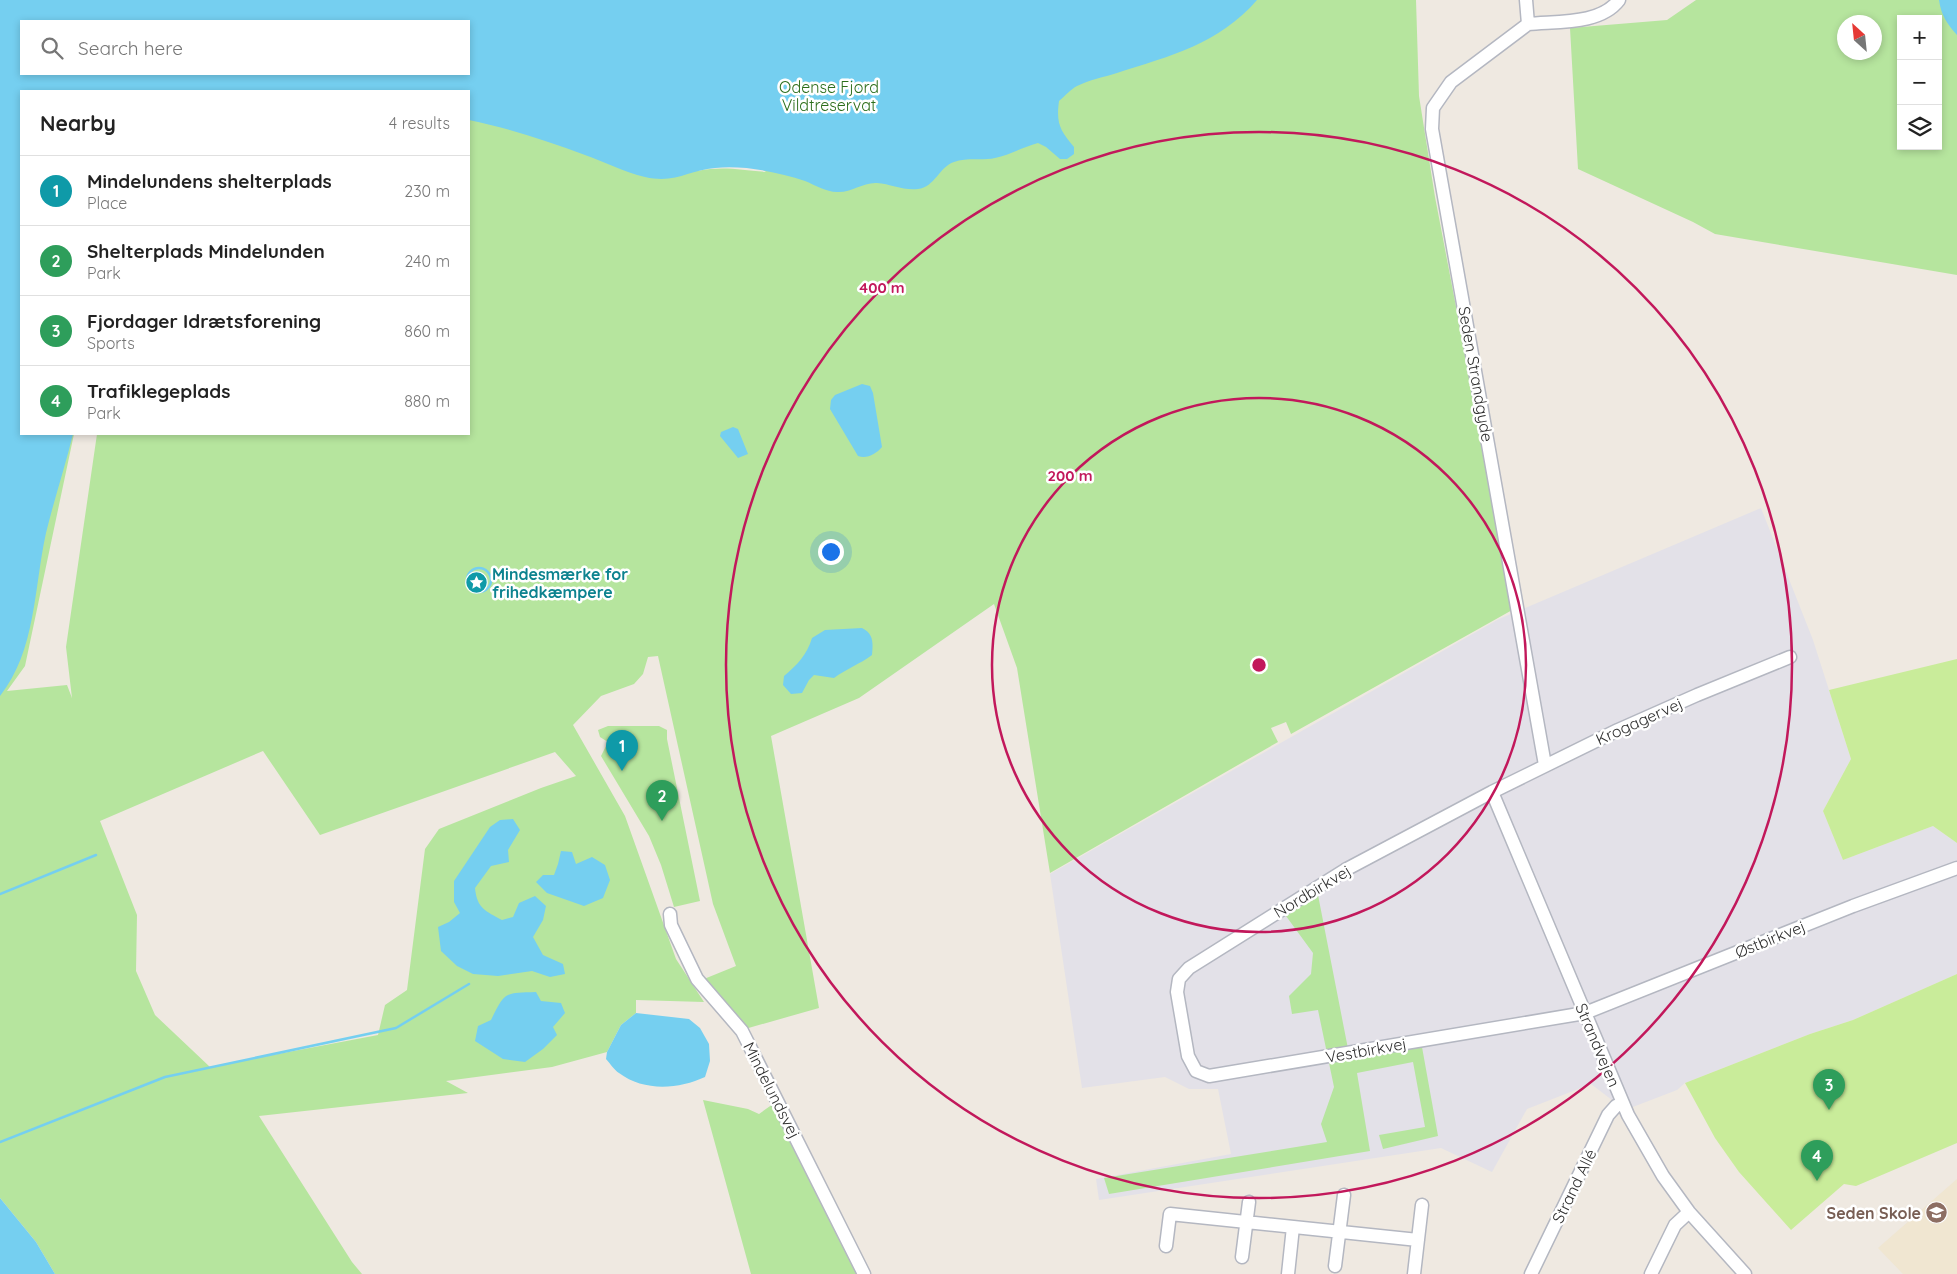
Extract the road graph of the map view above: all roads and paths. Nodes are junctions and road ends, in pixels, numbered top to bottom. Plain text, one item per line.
1 (1526, 0) edge
2 (1619, 0) edge
3 (1528, 24) junction
4 (1790, 657) dead end
5 (1545, 766) junction
6 (1492, 792) junction
7 (1957, 868) edge
8 (670, 914) dead end
9 (1585, 1013) junction
10 (1182, 1024) joint
11 (1623, 1102) junction
12 (1344, 1195) dead end
13 (1248, 1202) dead end
14 (1422, 1205) dead end
15 (1689, 1212) junction
16 (1246, 1223) junction
17 (1293, 1227) junction
18 (1339, 1232) junction
19 (1418, 1240) junction
20 (1166, 1246) dead end
21 (1242, 1257) dead end
22 (1335, 1266) dead end
23 (864, 1274) edge
24 (1288, 1274) edge
25 (1414, 1274) edge
26 (1531, 1274) edge
27 (1651, 1274) edge
28 (1745, 1274) edge

1 - 3 street
2 - 3 street
3 - 5 street, Seden Strandgyde
4 - 5 street, Krogagervej
5 - 6 street, Krogagervej
6 - 9 street, Strandvejen
6 - 10 street, Nordbirkvej
7 - 9 street, Østbirkvej
8 - 23 street, Mindelundsvej
9 - 10 street, Vestbirkvej
9 - 11 street, Strandvejen
11 - 15 street, Strandvejen
11 - 26 street, Strand Allé
12 - 18 street
13 - 16 street
14 - 19 street
15 - 27 street
15 - 28 street, Strandvejen
16 - 17 street
16 - 20 street
16 - 21 street
17 - 18 street
17 - 24 street
18 - 19 street
18 - 22 street
19 - 25 street

